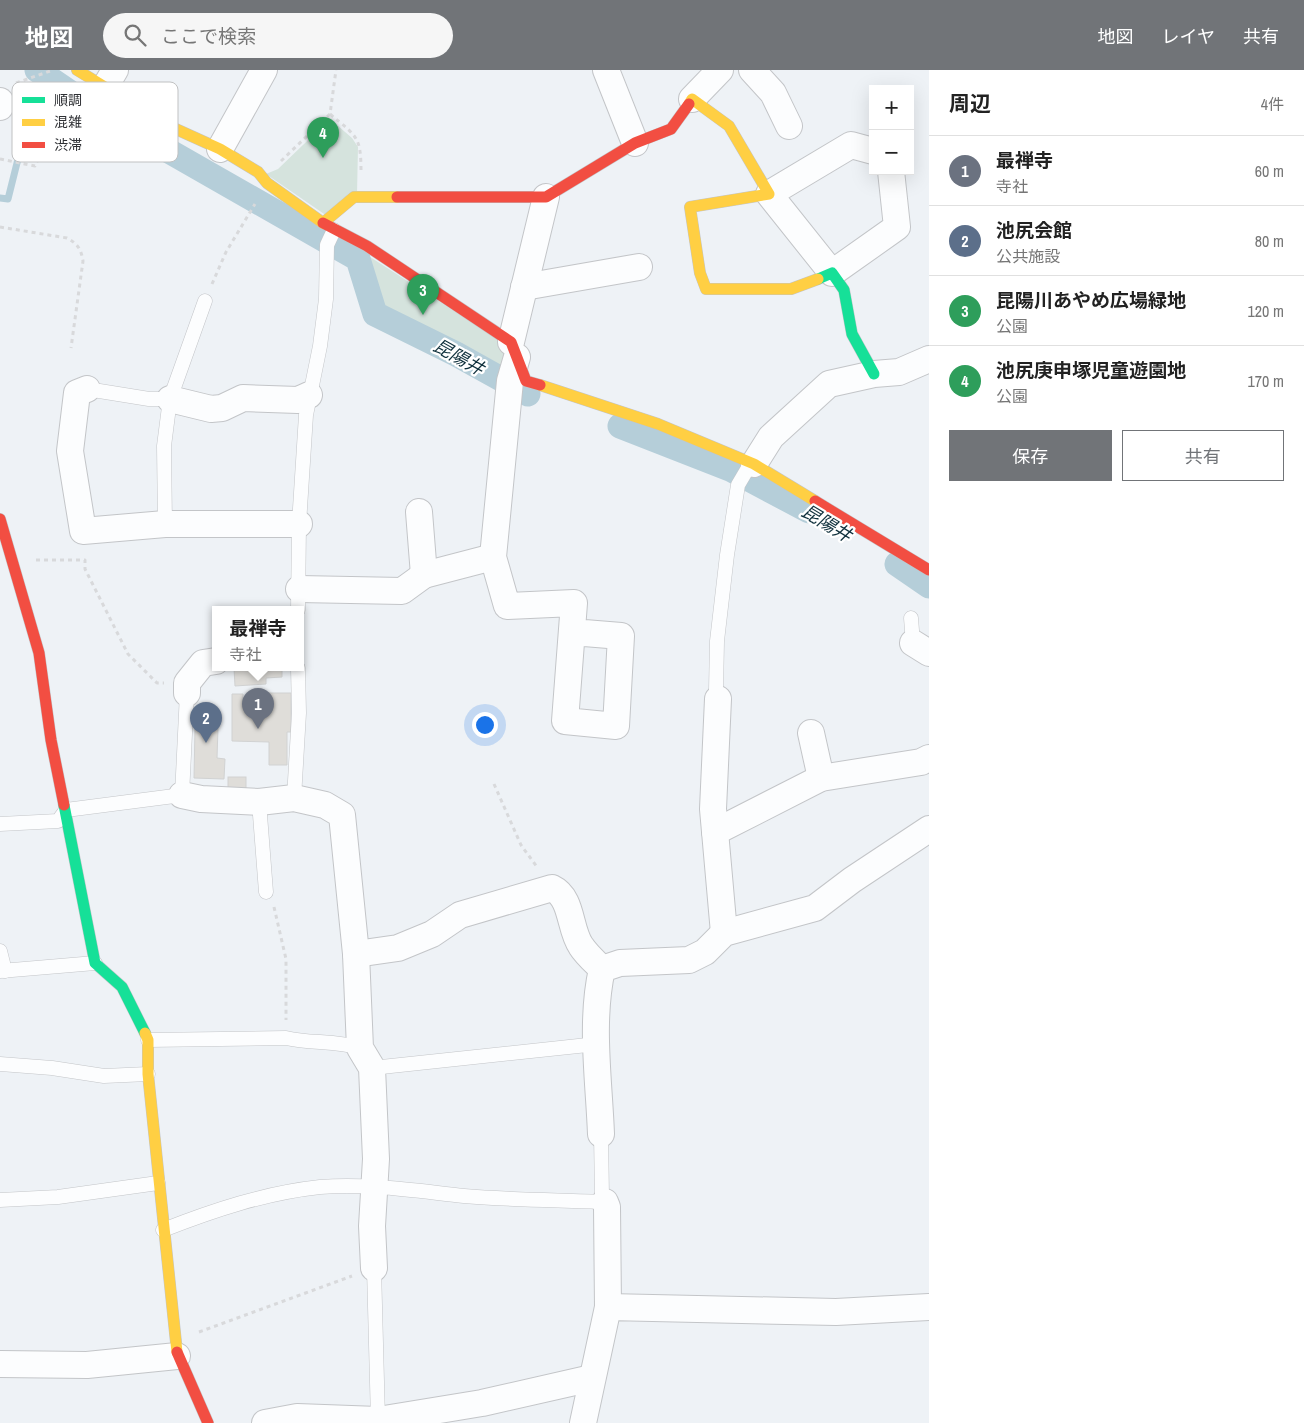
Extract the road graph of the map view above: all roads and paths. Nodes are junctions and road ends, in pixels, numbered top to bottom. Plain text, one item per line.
1 (53, 70) edge
2 (77, 70) edge
3 (264, 70) edge
4 (336, 70) edge
5 (606, 70) edge
6 (720, 70) edge
7 (752, 70) edge
8 (110, 79) edge
9 (24, 82) dead end
10 (692, 99) junction
11 (0, 101) edge
12 (0, 108) edge
13 (330, 114) junction
14 (789, 126) dead end
15 (178, 130) edge
16 (635, 143) junction
17 (220, 149) junction
18 (869, 150) edge
19 (15, 162) edge
20 (37, 162) edge
21 (258, 172) junction
22 (891, 175) edge
23 (769, 194) junction
24 (361, 197) junction
25 (546, 197) junction
26 (252, 209) dead end
27 (0, 227) edge
28 (329, 234) junction
29 (639, 267) dead end
30 (832, 273) junction
31 (524, 287) junction
32 (206, 301) joint
33 (71, 348) dead end
34 (514, 349) junction
35 (929, 359) edge
36 (874, 374) junction
37 (87, 390) joint
38 (309, 395) junction
39 (170, 399) junction
40 (754, 464) junction
41 (419, 512) dead end
42 (0, 519) edge
43 (165, 524) junction
44 (299, 524) junction
45 (493, 557) junction
46 (8, 566) edge
47 (929, 570) edge
48 (424, 575) junction
49 (298, 600) edge
50 (572, 632) dead end
51 (212, 662) edge
52 (298, 671) edge
53 (187, 688) junction
54 (718, 699) joint
55 (811, 733) dead end
56 (929, 758) edge
57 (821, 778) junction
58 (494, 784) dead end
59 (182, 795) junction
60 (294, 798) junction
61 (259, 802) junction
62 (66, 810) junction
63 (0, 824) edge
64 (929, 829) edge
65 (715, 832) junction
66 (552, 888) junction
67 (266, 892) joint
68 (724, 933) junction
69 (0, 951) edge
70 (356, 954) junction
71 (95, 963) junction
72 (602, 969) junction
73 (3, 971) edge
74 (286, 1038) junction
75 (148, 1040) junction
76 (597, 1044) junction
77 (366, 1058) junction
78 (0, 1064) edge
79 (148, 1074) junction
80 (601, 1134) joint
81 (158, 1183) junction
82 (374, 1188) junction
83 (0, 1200) edge
84 (605, 1202) junction
85 (163, 1230) junction
86 (374, 1268) junction
87 (608, 1307) junction
88 (929, 1307) edge
89 (176, 1349) junction
90 (0, 1364) edge
91 (592, 1378) junction
92 (416, 1419) edge
93 (378, 1420) junction
94 (208, 1423) edge
95 (265, 1423) edge
96 (584, 1423) edge

1 - 9 path
2 - 8 street
3 - 17 street
4 - 13 path
5 - 16 street
6 - 10 street
7 - 14 street
10 - 16 street
10 - 23 street
11 - 12 street
13 - 21 path
13 - 24 path
15 - 17 street
16 - 25 street
17 - 21 street
18 - 23 street
19 - 20 path
21 - 28 street
22 - 30 street
23 - 30 street
23 - 30 street
24 - 25 street
24 - 28 street
25 - 31 street
26 - 32 path
27 - 33 path
28 - 34 street
28 - 38 lane
29 - 31 street
30 - 36 street
31 - 34 street
32 - 39 lane
34 - 40 street
34 - 45 street
35 - 36 street
36 - 40 street
37 - 39 lane
37 - 43 street
38 - 39 street
38 - 44 lane
39 - 43 lane
40 - 47 street
40 - 54 lane
41 - 48 street
42 - 46 street
43 - 44 street
44 - 49 lane
45 - 48 street
45 - 50 street
46 - 53 path
46 - 62 street
48 - 49 street
51 - 53 street
52 - 60 lane
53 - 59 lane
54 - 65 street
55 - 57 street
56 - 57 street
57 - 65 street
58 - 66 path
59 - 61 street
59 - 62 lane
60 - 61 street
60 - 70 street
61 - 67 lane
62 - 63 lane
62 - 71 street
64 - 68 street
65 - 68 street
66 - 70 street
66 - 72 street
67 - 74 path
68 - 72 street
69 - 73 lane
70 - 77 street
71 - 73 lane
71 - 75 street
72 - 76 street
74 - 75 lane
74 - 77 lane
75 - 79 street
76 - 77 lane
76 - 80 street
77 - 82 street
78 - 79 lane
79 - 81 street
80 - 84 lane
81 - 83 lane
81 - 85 street
82 - 84 lane
82 - 85 lane
82 - 86 street
84 - 87 street
85 - 89 street
86 - 89 path
86 - 93 lane
87 - 88 street
87 - 91 street
89 - 90 street
89 - 94 street
91 - 92 street
91 - 96 street
92 - 93 street
93 - 95 street

